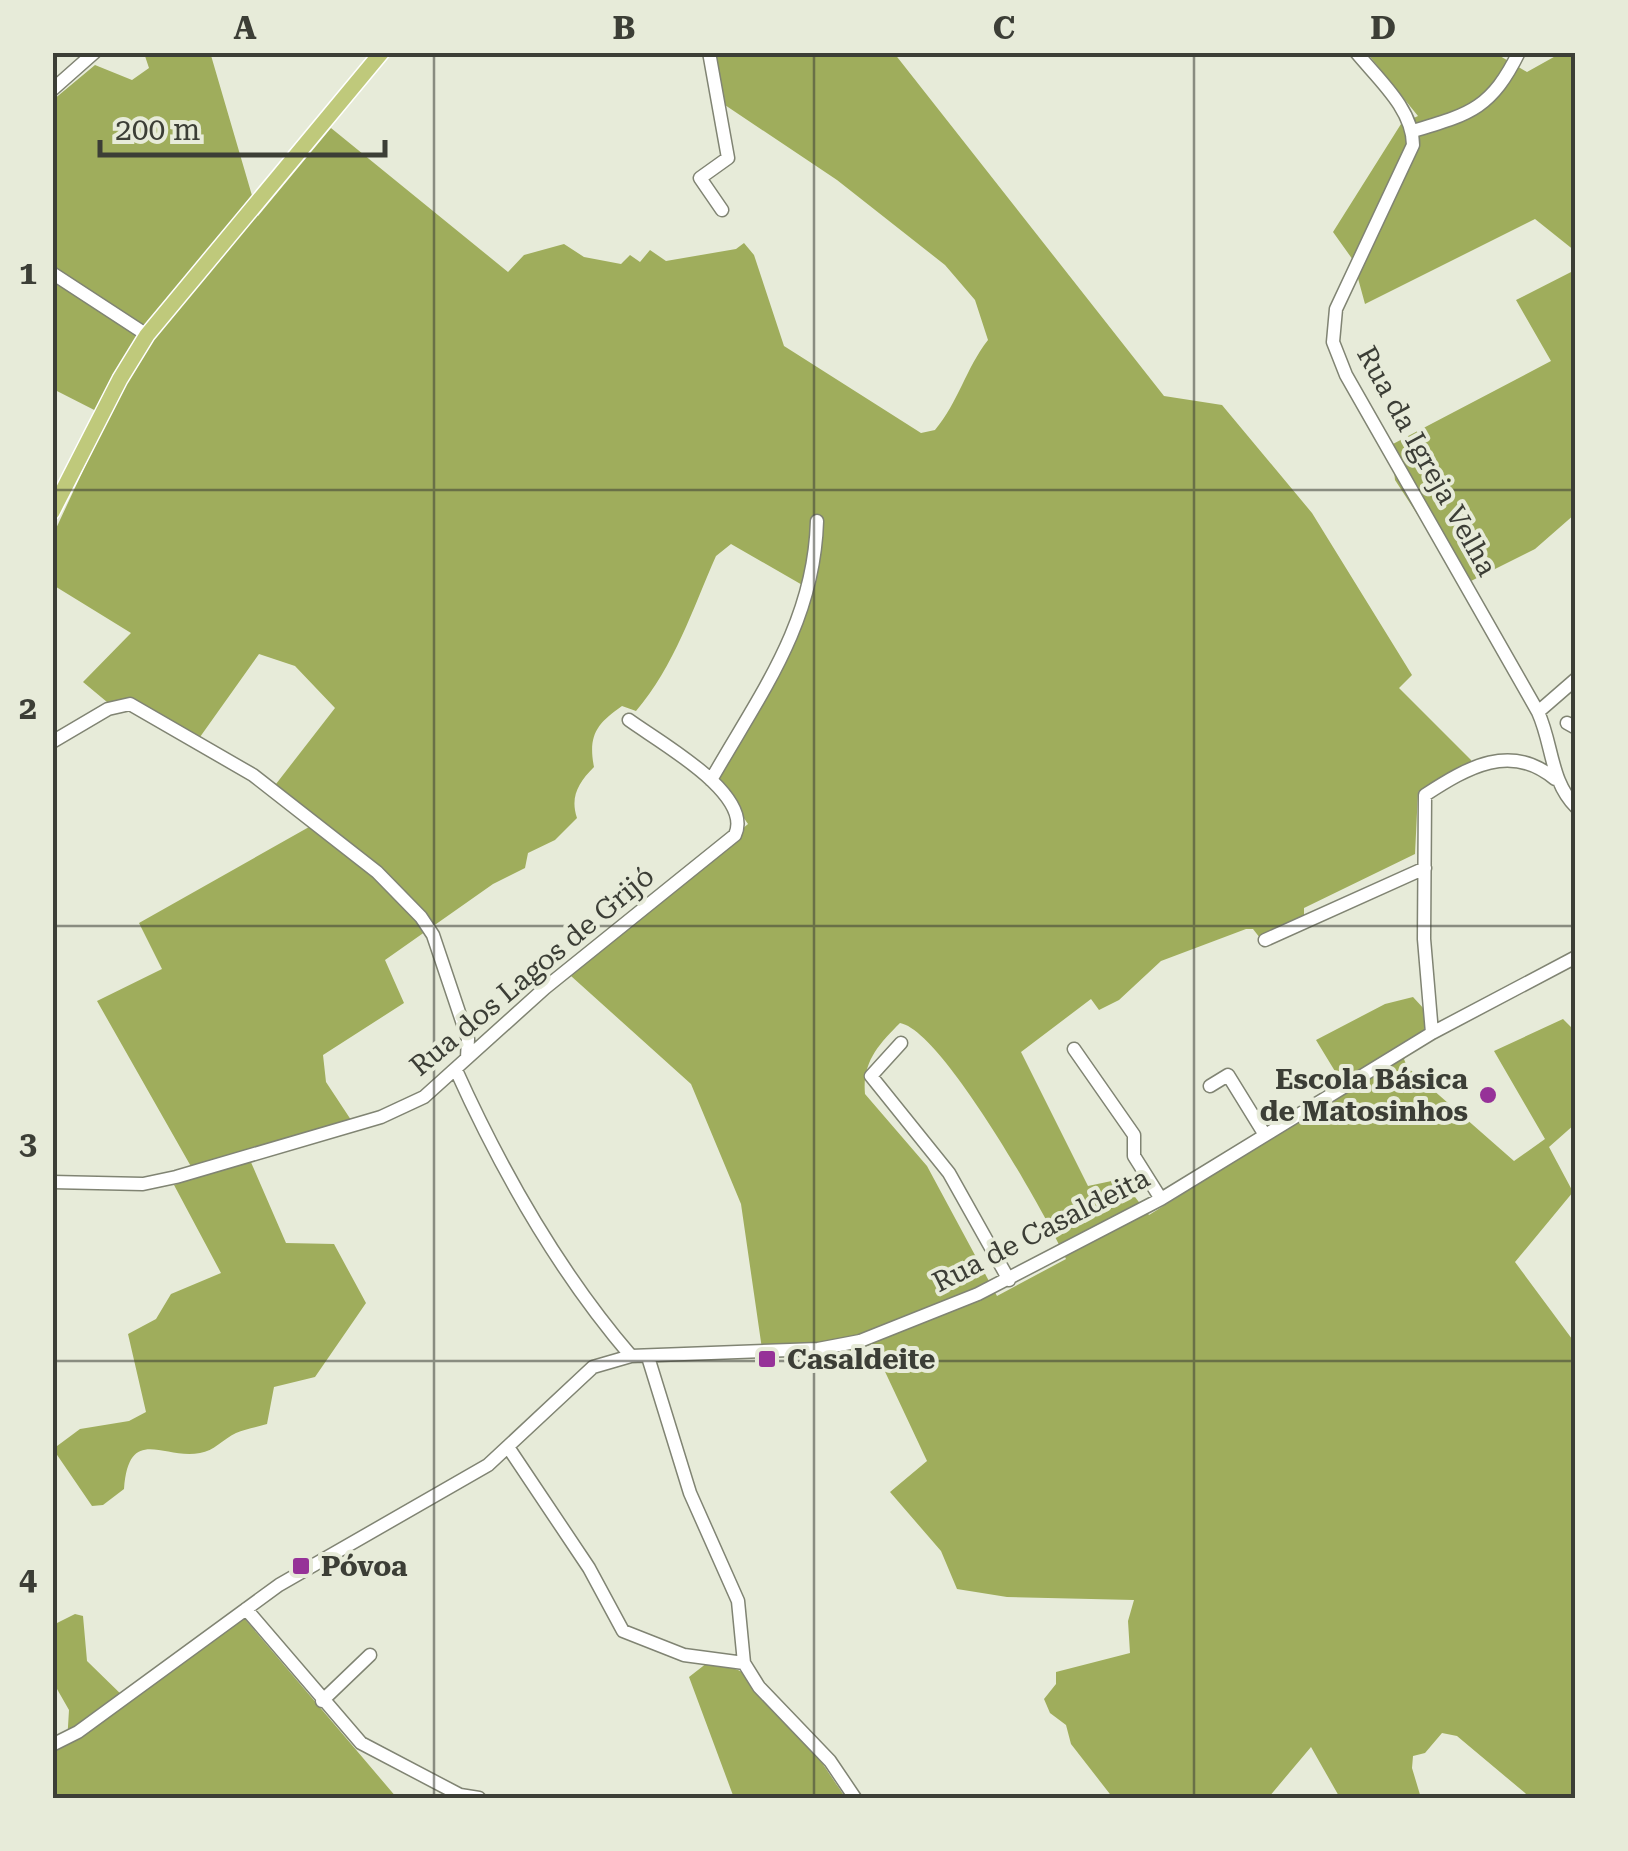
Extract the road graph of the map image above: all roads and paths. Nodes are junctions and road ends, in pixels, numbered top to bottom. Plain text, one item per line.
1 (95, 52) edge
2 (382, 52) edge
3 (709, 52) edge
4 (1356, 52) edge
5 (1519, 52) edge
6 (52, 90) edge
7 (1413, 131) junction
8 (722, 210) dead end
9 (52, 273) edge
10 (147, 335) junction
11 (52, 512) edge
12 (817, 521) dead end
13 (1576, 679) edge
14 (1538, 712) junction
15 (629, 720) dead end
16 (52, 742) edge
17 (1556, 779) junction
18 (712, 780) junction
19 (1576, 808) edge
20 (1425, 868) junction
21 (1265, 940) dead end
22 (1576, 957) edge
23 (1432, 1033) junction
24 (901, 1043) dead end
25 (1074, 1049) dead end
26 (466, 1058) junction
27 (456, 1070) junction
28 (1210, 1086) dead end
29 (1265, 1134) junction
30 (52, 1182) edge
31 (1162, 1199) junction
32 (1009, 1280) junction
33 (631, 1356) junction
34 (648, 1356) junction
35 (508, 1447) junction
36 (246, 1609) junction
37 (370, 1655) dead end
38 (744, 1663) junction
39 (322, 1700) junction
40 (52, 1745) edge
41 (479, 1798) edge
42 (855, 1798) edge

1 - 6 street
2 - 10 main road
3 - 8 street
4 - 7 street
5 - 7 street
7 - 14 street, Rua da Igreja Velha
9 - 10 street
10 - 11 main road
12 - 18 street
13 - 14 street
14 - 17 street, Rua da Igreja Velha
15 - 18 street, Rua dos Lagos de Grijó
16 - 26 street
17 - 19 street, Rua da Igreja Velha
17 - 20 street
18 - 26 street, Rua dos Lagos de Grijó
20 - 21 street
20 - 23 street
22 - 23 street, Rua de Casaldeita
23 - 29 street, Rua de Casaldeita
24 - 32 street
25 - 31 street
26 - 27 street, Rua dos Lagos de Grijó
27 - 30 street, Rua dos Lagos de Grijó
27 - 33 street
28 - 29 street
29 - 31 street, Rua de Casaldeita
31 - 32 street, Rua de Casaldeita
32 - 34 street, Rua de Casaldeita
33 - 34 street, Rua de Casaldeita
33 - 35 street, Rua de Casaldeita
34 - 38 street
35 - 36 street, Rua de Casaldeita
35 - 38 street
36 - 39 street
36 - 40 street, Rua de Casaldeita
37 - 39 street
38 - 42 street
39 - 41 street

